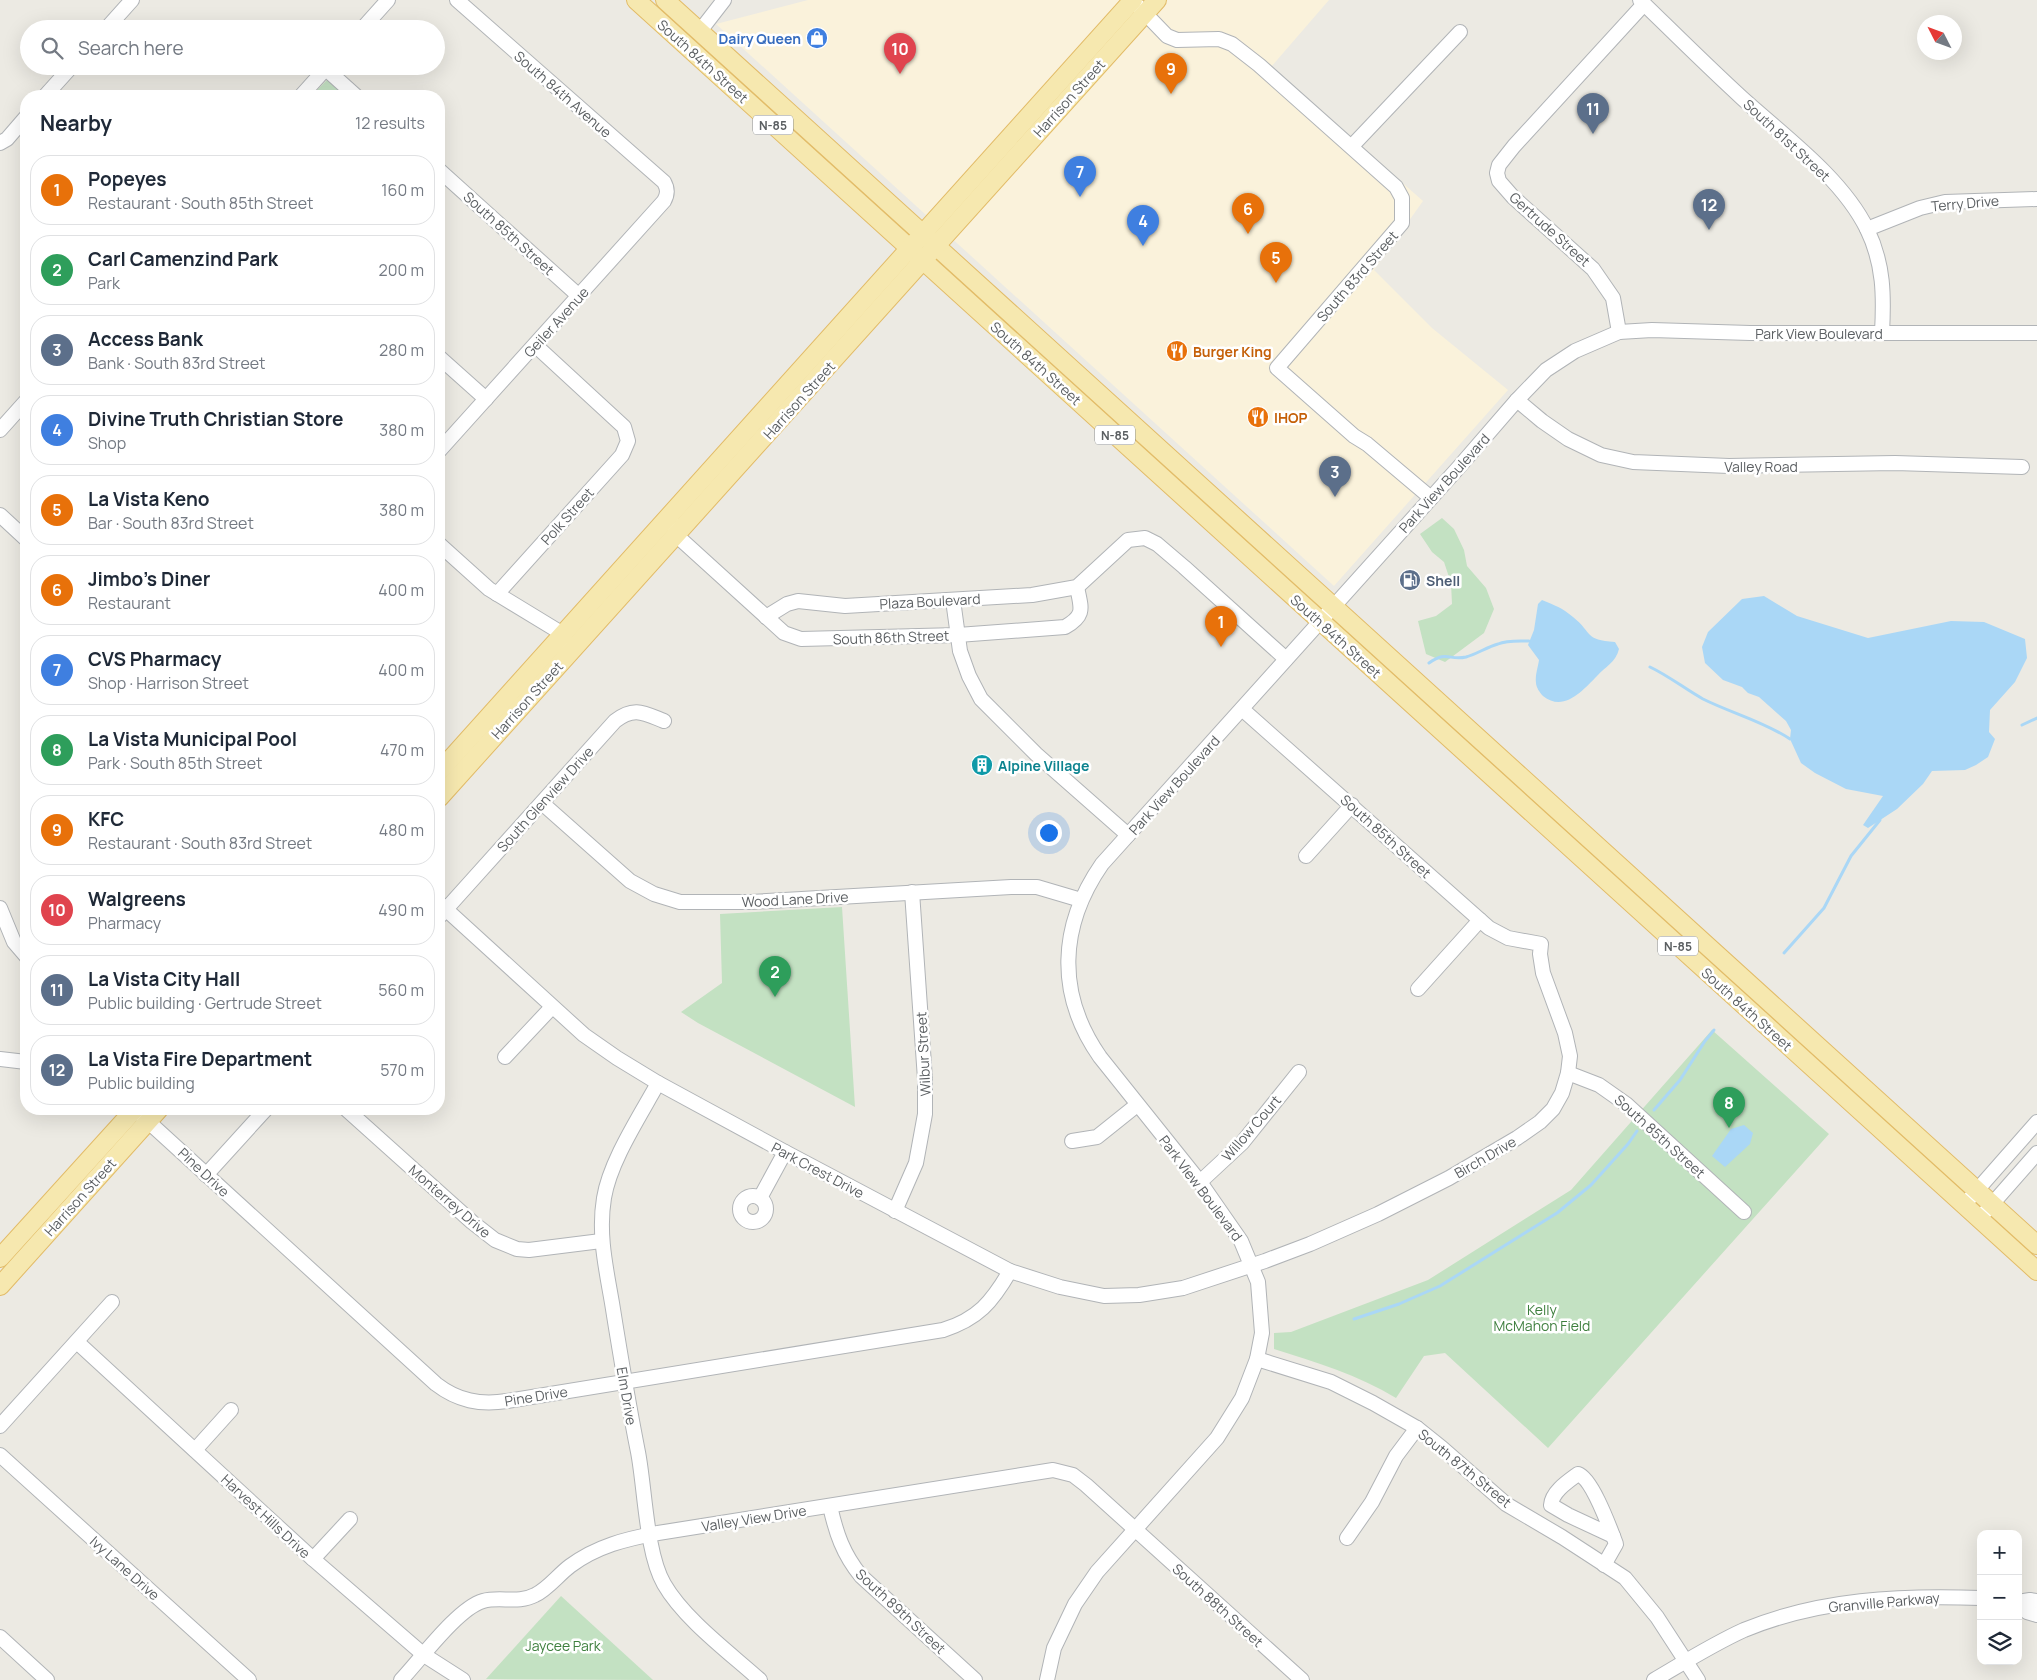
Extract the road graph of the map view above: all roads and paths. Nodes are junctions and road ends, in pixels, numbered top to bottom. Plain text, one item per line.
1 (132, 0) edge
2 (388, 0) edge
3 (457, 0) edge
4 (636, 0) edge
5 (648, 0) edge
6 (666, 0) edge
7 (724, 0) edge
8 (1132, 0) edge
9 (1157, 0) edge
10 (1642, 2) edge
11 (1145, 13) junction
12 (114, 20) edge
13 (370, 20) edge
14 (700, 32) junction
15 (1460, 32) dead end
16 (64, 75) edge
17 (320, 75) edge
18 (334, 75) edge
19 (50, 90) edge
20 (307, 90) edge
21 (350, 90) edge
22 (20, 123) edge
23 (0, 143) edge
24 (1352, 146) junction
25 (445, 175) edge
26 (667, 190) joint
27 (2037, 199) edge
28 (1867, 229) junction
29 (924, 234) junction
30 (937, 246) junction
31 (917, 255) junction
32 (579, 296) junction
33 (1619, 332) junction
34 (2037, 333) edge
35 (1882, 334) junction
36 (535, 344) junction
37 (445, 362) edge
38 (486, 399) junction
39 (1517, 400) junction
40 (20, 408) edge
41 (0, 430) edge
42 (445, 444) edge
43 (2022, 467) dead end
44 (1431, 498) junction
45 (671, 514) junction
46 (0, 515) edge
47 (20, 533) edge
48 (676, 535) junction
49 (445, 549) edge
50 (1077, 587) junction
51 (497, 594) junction
52 (953, 600) junction
53 (1333, 607) junction
54 (766, 617) junction
55 (1320, 621) junction
56 (563, 634) junction
57 (958, 635) junction
58 (569, 654) junction
59 (1286, 660) junction
60 (1242, 708) junction
61 (664, 721) dead end
62 (445, 765) edge
63 (445, 791) edge
64 (542, 803) junction
65 (1352, 805) junction
66 (1128, 835) junction
67 (1306, 856) dead end
68 (912, 892) junction
69 (1081, 900) junction
70 (445, 906) edge
71 (0, 908) edge
72 (445, 913) edge
73 (1480, 920) junction
74 (1541, 944) joint
75 (20, 950) edge
76 (1418, 989) dead end
77 (552, 1007) junction
78 (505, 1057) dead end
79 (0, 1059) edge
80 (20, 1061) edge
81 (1299, 1072) dead end
82 (1568, 1073) junction
83 (658, 1083) junction
84 (1137, 1105) junction
85 (141, 1115) edge
86 (142, 1115) edge
87 (147, 1115) edge
88 (261, 1115) edge
89 (353, 1115) edge
90 (2037, 1122) edge
91 (1072, 1141) dead end
92 (785, 1152) junction
93 (2037, 1153) edge
94 (206, 1175) junction
95 (1200, 1182) junction
96 (1977, 1191) junction
97 (760, 1198) dead end
98 (1992, 1204) junction
99 (1964, 1205) junction
100 (895, 1211) junction
101 (1744, 1212) dead end
102 (1979, 1219) junction
103 (602, 1241) junction
104 (2037, 1245) edge
105 (0, 1258) edge
106 (1253, 1265) junction
107 (1010, 1271) junction
108 (2037, 1271) edge
109 (0, 1286) edge
110 (112, 1302) dead end
111 (77, 1342) junction
112 (1257, 1359) junction
113 (624, 1382) junction
114 (231, 1410) dead end
115 (0, 1426) edge
116 (1417, 1428) junction
117 (195, 1450) junction
118 (0, 1455) edge
119 (830, 1506) junction
120 (350, 1518) dead end
121 (1135, 1529) junction
122 (650, 1534) junction
123 (1613, 1536) junction
124 (1347, 1538) dead end
125 (313, 1559) junction
126 (1604, 1565) junction
127 (1977, 1598) edge
128 (2037, 1601) edge
129 (2022, 1602) edge
130 (2022, 1608) edge
131 (2037, 1615) edge
132 (0, 1637) edge
133 (424, 1655) junction
134 (1687, 1661) junction
135 (47, 1680) edge
136 (249, 1680) edge
137 (401, 1680) edge
138 (464, 1680) edge
139 (760, 1680) edge
140 (975, 1680) edge
141 (1047, 1680) edge
142 (1302, 1680) edge
143 (1654, 1680) edge
144 (1698, 1680) edge

1 - 12 street
2 - 13 street
3 - 26 street, South 84th Avenue
4 - 31 main road, South 84th Street / N-85
5 - 14 main road
6 - 14 main road, South 84th Street / N-85
7 - 14 street
8 - 11 street, South 83rd Street
8 - 29 main road, Harrison Street
9 - 11 main road, Harrison Street
10 - 28 street, South 81st Street
10 - 33 street, Gertrude Street
11 - 24 street, South 83rd Street
11 - 30 main road, Harrison Street
14 - 29 main road, South 84th Street / N-85
15 - 24 street
16 - 19 street
17 - 20 street
18 - 21 street
22 - 23 street
24 - 44 street, South 83rd Street
25 - 32 street, South 85th Street
26 - 32 street, Geiler Avenue
27 - 28 street, Terry Drive
28 - 35 street, South 81st Street
29 - 30 main road, South 84th Street / N-85
29 - 31 main road, Harrison Street
30 - 31 main road, Harrison Street
30 - 53 main road, South 84th Street / N-85
31 - 45 main road, Harrison Street
31 - 48 main road, Harrison Street
31 - 55 main road, South 84th Street / N-85
32 - 36 street, Geiler Avenue
33 - 35 street, Park View Boulevard
33 - 39 street, Park View Boulevard
34 - 35 street, Park View Boulevard
36 - 38 street, Geiler Avenue
36 - 51 street, Polk Street
37 - 38 street
38 - 42 street, Geiler Avenue
39 - 43 street, Valley Road
39 - 44 street, Park View Boulevard
40 - 41 street
44 - 53 street, Park View Boulevard
45 - 48 street
45 - 56 main road, Harrison Street
46 - 47 street
48 - 54 street, South 86th Street
48 - 58 main road, Harrison Street
49 - 51 street
50 - 52 street, Plaza Boulevard
50 - 57 street
50 - 59 street
51 - 56 street
52 - 54 street, Plaza Boulevard
52 - 57 street
53 - 55 street, Park View Boulevard
53 - 96 main road, South 84th Street / N-85
54 - 57 street, South 86th Street
55 - 59 street, Park View Boulevard
55 - 99 main road, South 84th Street / N-85
56 - 58 street
56 - 62 main road, Harrison Street
57 - 66 street, South 86th Street
58 - 63 main road, Harrison Street
59 - 60 street, Park View Boulevard
60 - 65 street, South 85th Street
60 - 66 street, Park View Boulevard
61 - 64 street, South Glenview Drive
64 - 68 street, Wood Lane Drive
64 - 70 street, South Glenview Drive
65 - 67 street
65 - 73 street, South 85th Street
66 - 69 street, Park View Boulevard
68 - 69 street, Wood Lane Drive
68 - 100 street, Wilbur Street
69 - 84 street, Park View Boulevard
71 - 75 street
72 - 77 street, Park Crest Drive
73 - 74 street, South 85th Street
73 - 76 street
74 - 82 street, Birch Drive
77 - 78 street
77 - 83 street, Park Crest Drive
79 - 80 street
81 - 95 street, Willow Court
82 - 101 street, South 85th Street
82 - 106 street, Birch Drive
83 - 92 street, Park Crest Drive
83 - 103 street, Elm Drive
84 - 91 street
84 - 95 street, Park View Boulevard
85 - 105 main road, Harrison Street
86 - 109 main road, Harrison Street
87 - 94 street, Pine Drive
88 - 94 street
89 - 103 street, Monterrey Drive
90 - 96 street
92 - 97 street
92 - 100 street, Park Crest Drive
93 - 98 street
94 - 113 street, Pine Drive
95 - 106 street, Park View Boulevard
96 - 98 main road, South 84th Street / N-85
96 - 99 street
98 - 102 street
98 - 104 main road, South 84th Street / N-85
99 - 102 main road, South 84th Street / N-85
100 - 107 street, Park Crest Drive
102 - 108 main road, South 84th Street / N-85
103 - 113 street, Elm Drive
106 - 107 street, Park Crest Drive
106 - 112 street, Park View Boulevard
107 - 113 street, Pine Drive
110 - 111 street
111 - 115 street
111 - 117 street, Harvest Hills Drive
112 - 116 street, South 87th Street
112 - 121 street, Park View Boulevard
113 - 122 street, Elm Drive
114 - 117 street
116 - 124 street
116 - 126 street, South 87th Street
117 - 125 street, Harvest Hills Drive
118 - 136 street, Ivy Lane Drive
119 - 121 street, Valley View Drive
119 - 122 street, Valley View Drive
119 - 140 street, South 89th Street
120 - 125 street
121 - 141 street, Park View Boulevard
121 - 142 street, South 88th Street
122 - 133 street, Valley View Drive
122 - 139 street, Elm Drive
123 - 123 street
123 - 126 street
125 - 133 street, Harvest Hills Drive
126 - 134 street, South 87th Street
127 - 134 street, Granville Parkway
128 - 129 street
130 - 131 street
132 - 135 street
133 - 137 street, Valley View Drive
133 - 138 street, Harvest Hills Drive
134 - 143 street, Granville Parkway
134 - 144 street, South 87th Street

